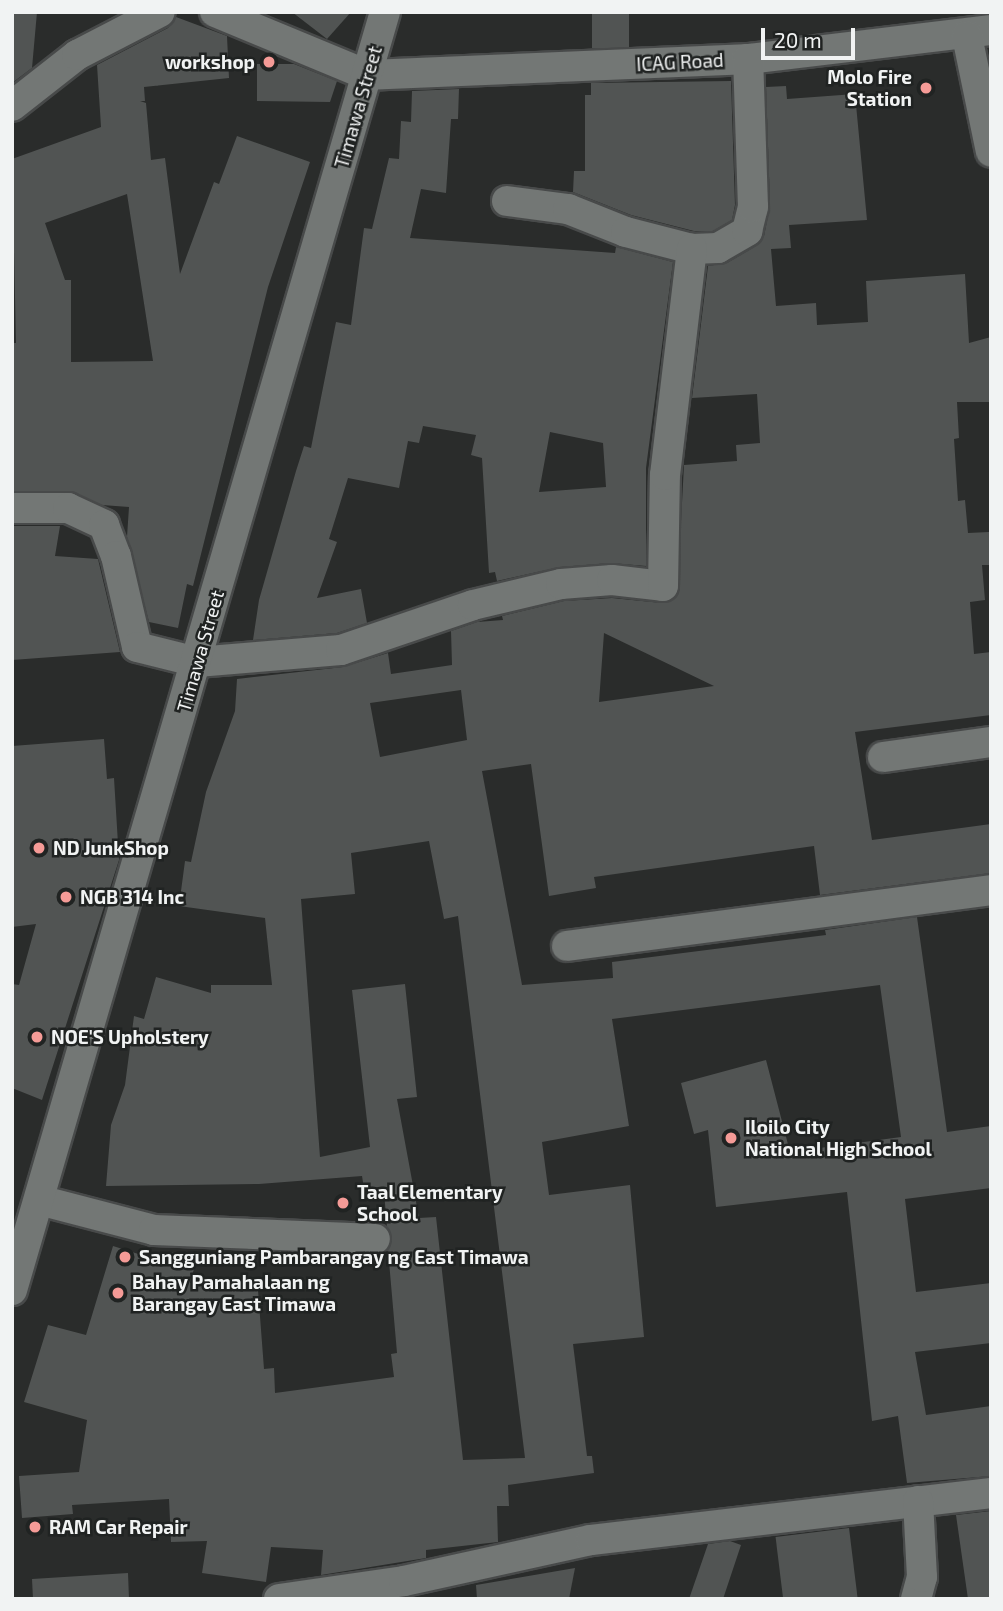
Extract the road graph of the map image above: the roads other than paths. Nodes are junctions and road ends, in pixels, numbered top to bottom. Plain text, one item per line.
1 (160, 12) edge
2 (215, 12) edge
3 (385, 12) edge
4 (979, 33) edge
5 (748, 59) junction
6 (367, 75) junction
7 (12, 106) edge
8 (991, 152) edge
9 (507, 201) dead end
10 (692, 249) junction
11 (12, 508) edge
12 (197, 662) junction
13 (991, 742) edge
14 (883, 757) dead end
15 (991, 890) edge
16 (567, 946) dead end
17 (39, 1200) junction
18 (375, 1238) dead end
19 (15, 1271) edge
20 (991, 1493) edge
21 (918, 1501) junction
22 (279, 1599) edge
23 (916, 1599) edge

1 - 7 street
2 - 6 street
3 - 6 street, Timawa Street
4 - 5 street, ICAG Road
4 - 8 street
5 - 6 street, ICAG Road
5 - 10 street
6 - 12 street, Timawa Street
9 - 10 street
10 - 12 street
11 - 12 street
12 - 17 street, Timawa Street
13 - 14 street
15 - 16 street
17 - 18 street
17 - 19 street, Timawa Street
20 - 21 street
21 - 22 street
21 - 23 street

